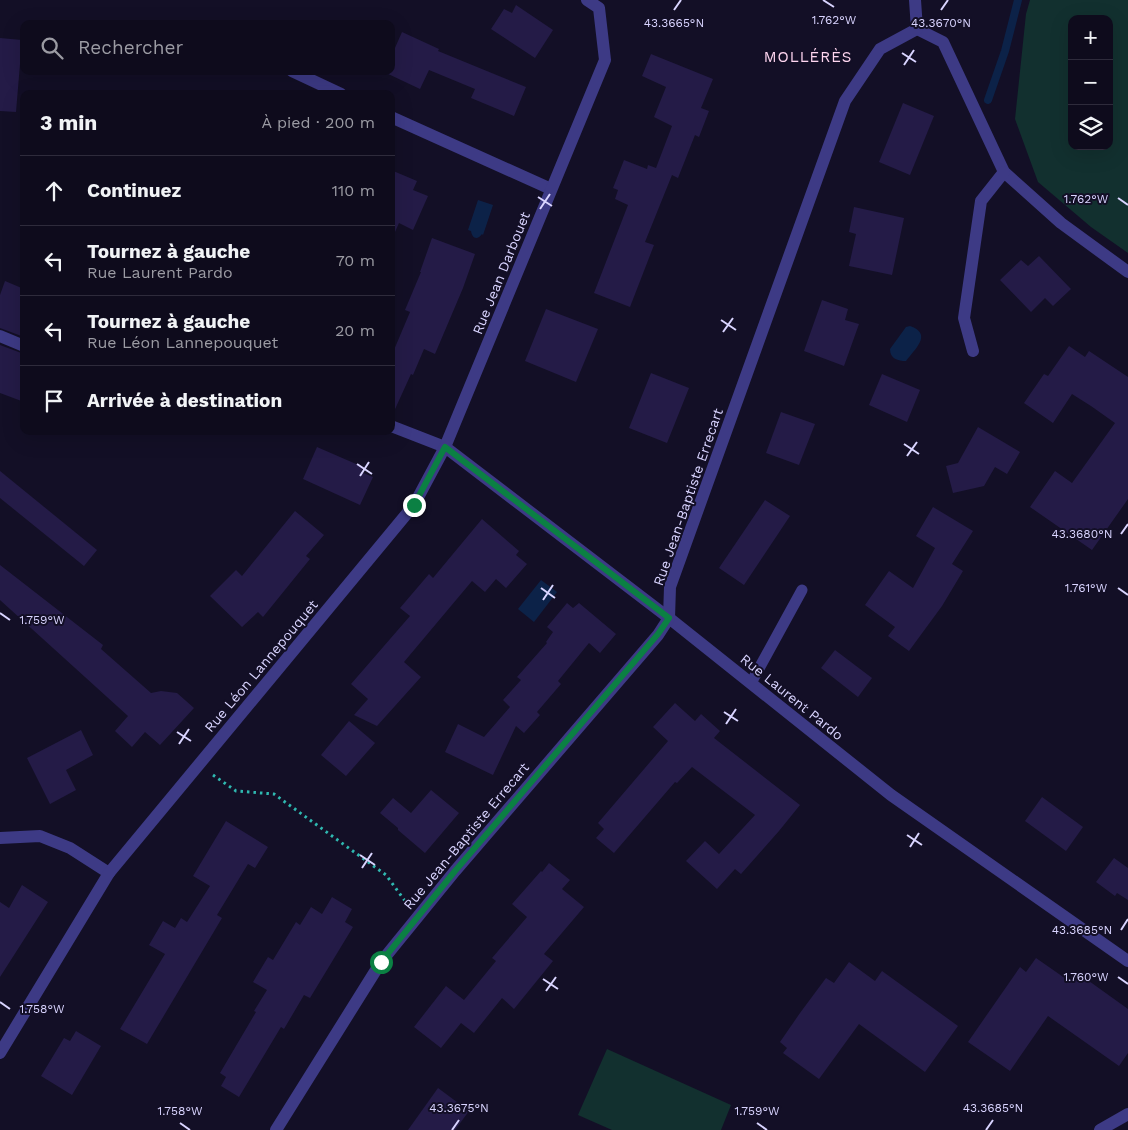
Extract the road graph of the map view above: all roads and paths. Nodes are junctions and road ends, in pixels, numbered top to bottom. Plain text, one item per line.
1 (587, 0) edge
2 (915, 0) edge
3 (918, 29) junction
4 (301, 75) edge
5 (332, 90) edge
6 (395, 119) edge
7 (1004, 172) junction
8 (551, 189) junction
9 (1128, 272) edge
10 (0, 336) edge
11 (20, 344) edge
12 (973, 351) dead end
13 (395, 428) edge
14 (445, 447) junction
15 (802, 590) dead end
16 (669, 618) junction
17 (751, 683) junction
18 (198, 765) junction
19 (0, 838) edge
20 (109, 874) junction
21 (417, 917) junction
22 (1128, 961) edge
23 (0, 1053) edge
24 (1128, 1114) edge
25 (276, 1130) edge
26 (1100, 1130) edge

1 - 8 street, Rue Jean Darbouet
2 - 3 street
3 - 7 street
3 - 16 street, Rue Jean-Baptiste Errecart
4 - 5 street
6 - 8 street
7 - 9 street
7 - 12 street
8 - 14 street, Rue Jean Darbouet
10 - 11 street
13 - 14 street, Rue Laurent Pardo
14 - 16 street, Rue Laurent Pardo
14 - 18 street, Rue Léon Lannepouquet
15 - 17 lane
16 - 17 street, Rue Laurent Pardo
16 - 21 street, Rue Jean-Baptiste Errecart
17 - 22 street, Rue Laurent Pardo
18 - 20 street, Rue Léon Lannepouquet
18 - 21 path
19 - 20 street
20 - 23 street, Rue Léon Lannepouquet
21 - 25 street, Rue Jean-Baptiste Errecart
24 - 26 street

